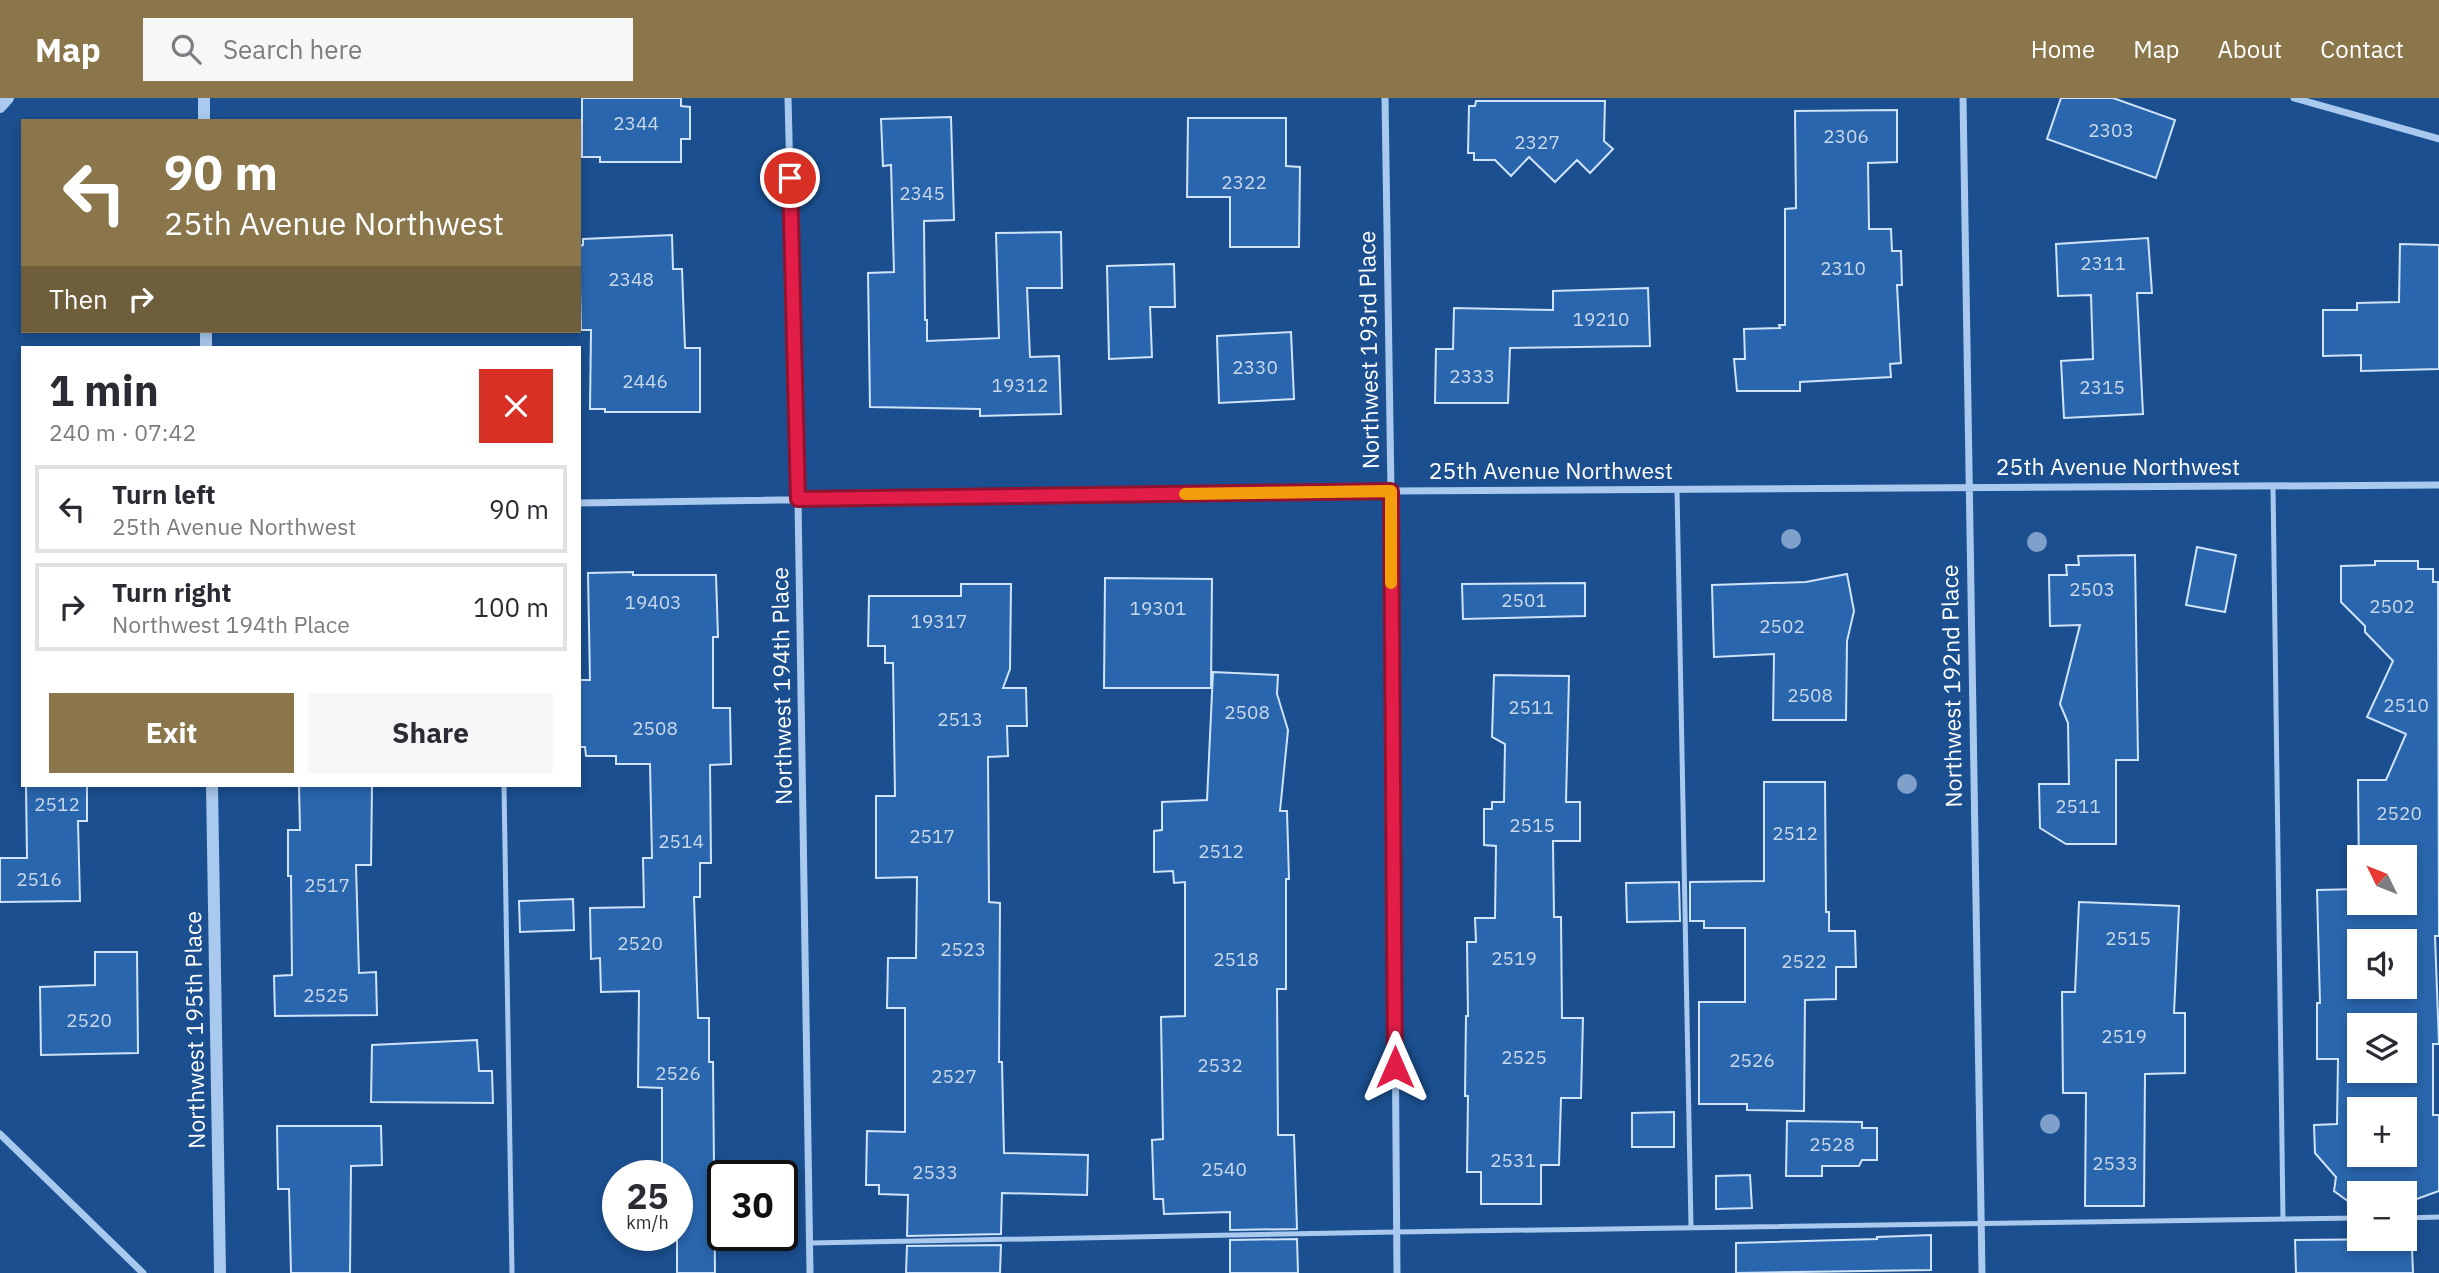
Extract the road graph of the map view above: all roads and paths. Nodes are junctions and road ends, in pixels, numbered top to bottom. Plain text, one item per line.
1 (8, 98) edge
2 (204, 98) edge
3 (788, 98) edge
4 (1385, 98) edge
5 (1963, 98) edge
6 (2294, 98) edge
7 (0, 107) edge
8 (204, 119) edge
9 (2439, 139) edge
10 (2439, 485) edge
11 (2273, 486) junction
12 (1968, 487) junction
13 (1677, 489) junction
14 (1391, 491) junction
15 (798, 499) junction
16 (581, 503) edge
17 (212, 787) edge
18 (504, 787) edge
19 (0, 1134) edge
20 (2417, 1217) edge
21 (2439, 1217) edge
22 (2347, 1218) edge
23 (2283, 1219) junction
24 (1981, 1223) junction
25 (1691, 1227) junction
26 (1396, 1232) junction
27 (810, 1243) junction
28 (143, 1273) edge
29 (220, 1273) edge
30 (512, 1273) edge
31 (810, 1273) edge
32 (1396, 1273) edge
33 (1982, 1273) edge

1 - 7 street
2 - 8 street
3 - 15 street, Northwest 194th Place
4 - 14 street, Northwest 193rd Place
5 - 12 street, Northwest 192nd Place
6 - 9 street
10 - 11 street, 25th Avenue Northwest
11 - 12 street, 25th Avenue Northwest
11 - 23 lane
12 - 13 street, 25th Avenue Northwest
12 - 24 street, Northwest 192nd Place
13 - 14 street, 25th Avenue Northwest
13 - 25 lane
14 - 15 street, 25th Avenue Northwest
14 - 26 street, Northwest 193rd Place
15 - 16 street, 25th Avenue Northwest
15 - 27 street, Northwest 194th Place
17 - 29 street, Northwest 195th Place
18 - 30 lane
19 - 28 street
20 - 21 lane
22 - 23 lane
23 - 24 lane
24 - 25 lane
24 - 33 street, Northwest 192nd Place
25 - 26 lane
26 - 27 lane
26 - 32 street, Northwest 193rd Place
27 - 31 street, Northwest 194th Place

